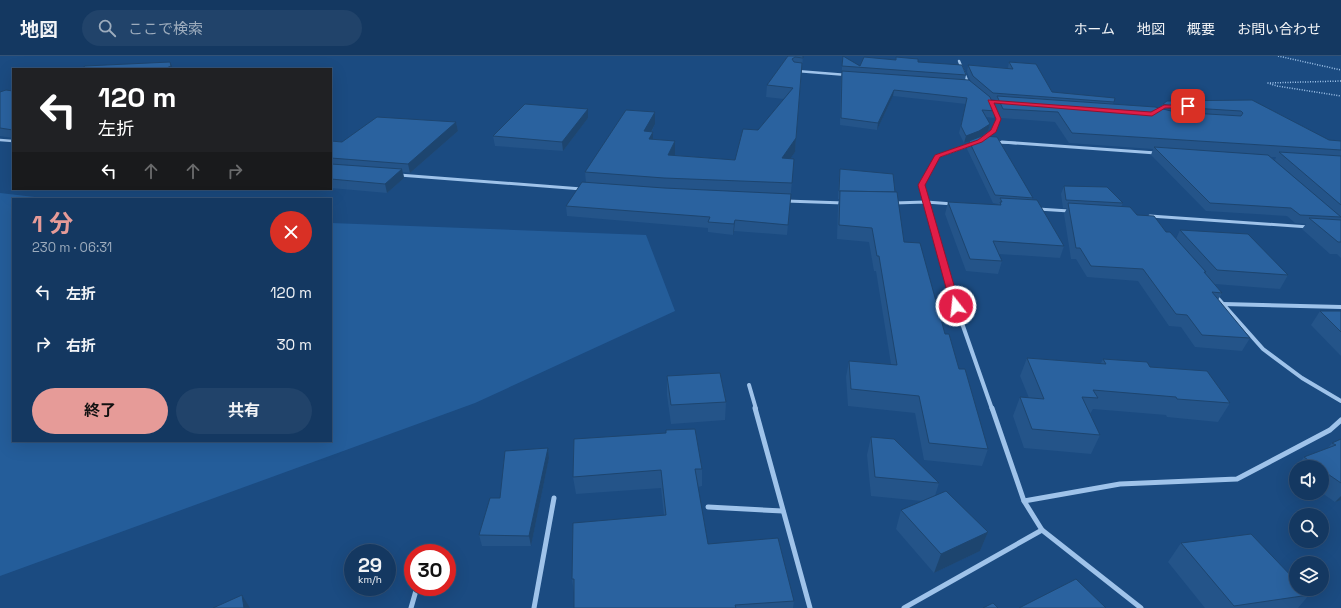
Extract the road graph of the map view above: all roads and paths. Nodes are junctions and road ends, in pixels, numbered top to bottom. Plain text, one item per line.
1 (1278, 56) edge
2 (959, 61) dead end
3 (1341, 70) edge
4 (794, 71) edge
5 (850, 75) edge
6 (1341, 81) edge
7 (961, 84) edge
8 (968, 84) junction
9 (974, 89) edge
10 (1341, 96) edge
11 (993, 108) edge
12 (0, 140) edge
13 (12, 141) edge
14 (973, 143) edge
15 (1163, 153) edge
16 (392, 175) edge
17 (586, 189) edge
18 (782, 201) edge
19 (926, 202) junction
20 (852, 203) edge
21 (890, 204) edge
22 (957, 204) edge
23 (1035, 209) edge
24 (1074, 212) edge
25 (1150, 222) edge
26 (1317, 227) edge
27 (1213, 293) edge
28 (1223, 304) junction
29 (1341, 307) edge
30 (749, 385) dead end
31 (1341, 401) edge
32 (1341, 420) edge
33 (554, 498) dead end
34 (1024, 501) junction
35 (708, 507) dead end
36 (783, 511) junction
37 (1042, 530) junction
38 (414, 596) edge
39 (411, 608) edge
40 (534, 608) edge
41 (810, 608) edge
42 (904, 608) edge
43 (1141, 608) edge

1 - 3 path
2 - 8 street
4 - 5 street
6 - 10 path
7 - 8 street
8 - 9 street
11 - 15 street
12 - 13 street
14 - 19 street
16 - 17 street
18 - 20 street
19 - 21 street
19 - 22 street
19 - 34 street
23 - 24 street
25 - 26 street
27 - 28 street
28 - 29 street
28 - 31 street
30 - 36 street
32 - 34 street
33 - 40 street
34 - 37 street
35 - 36 street
36 - 41 street
37 - 42 street
37 - 43 street
38 - 39 street

